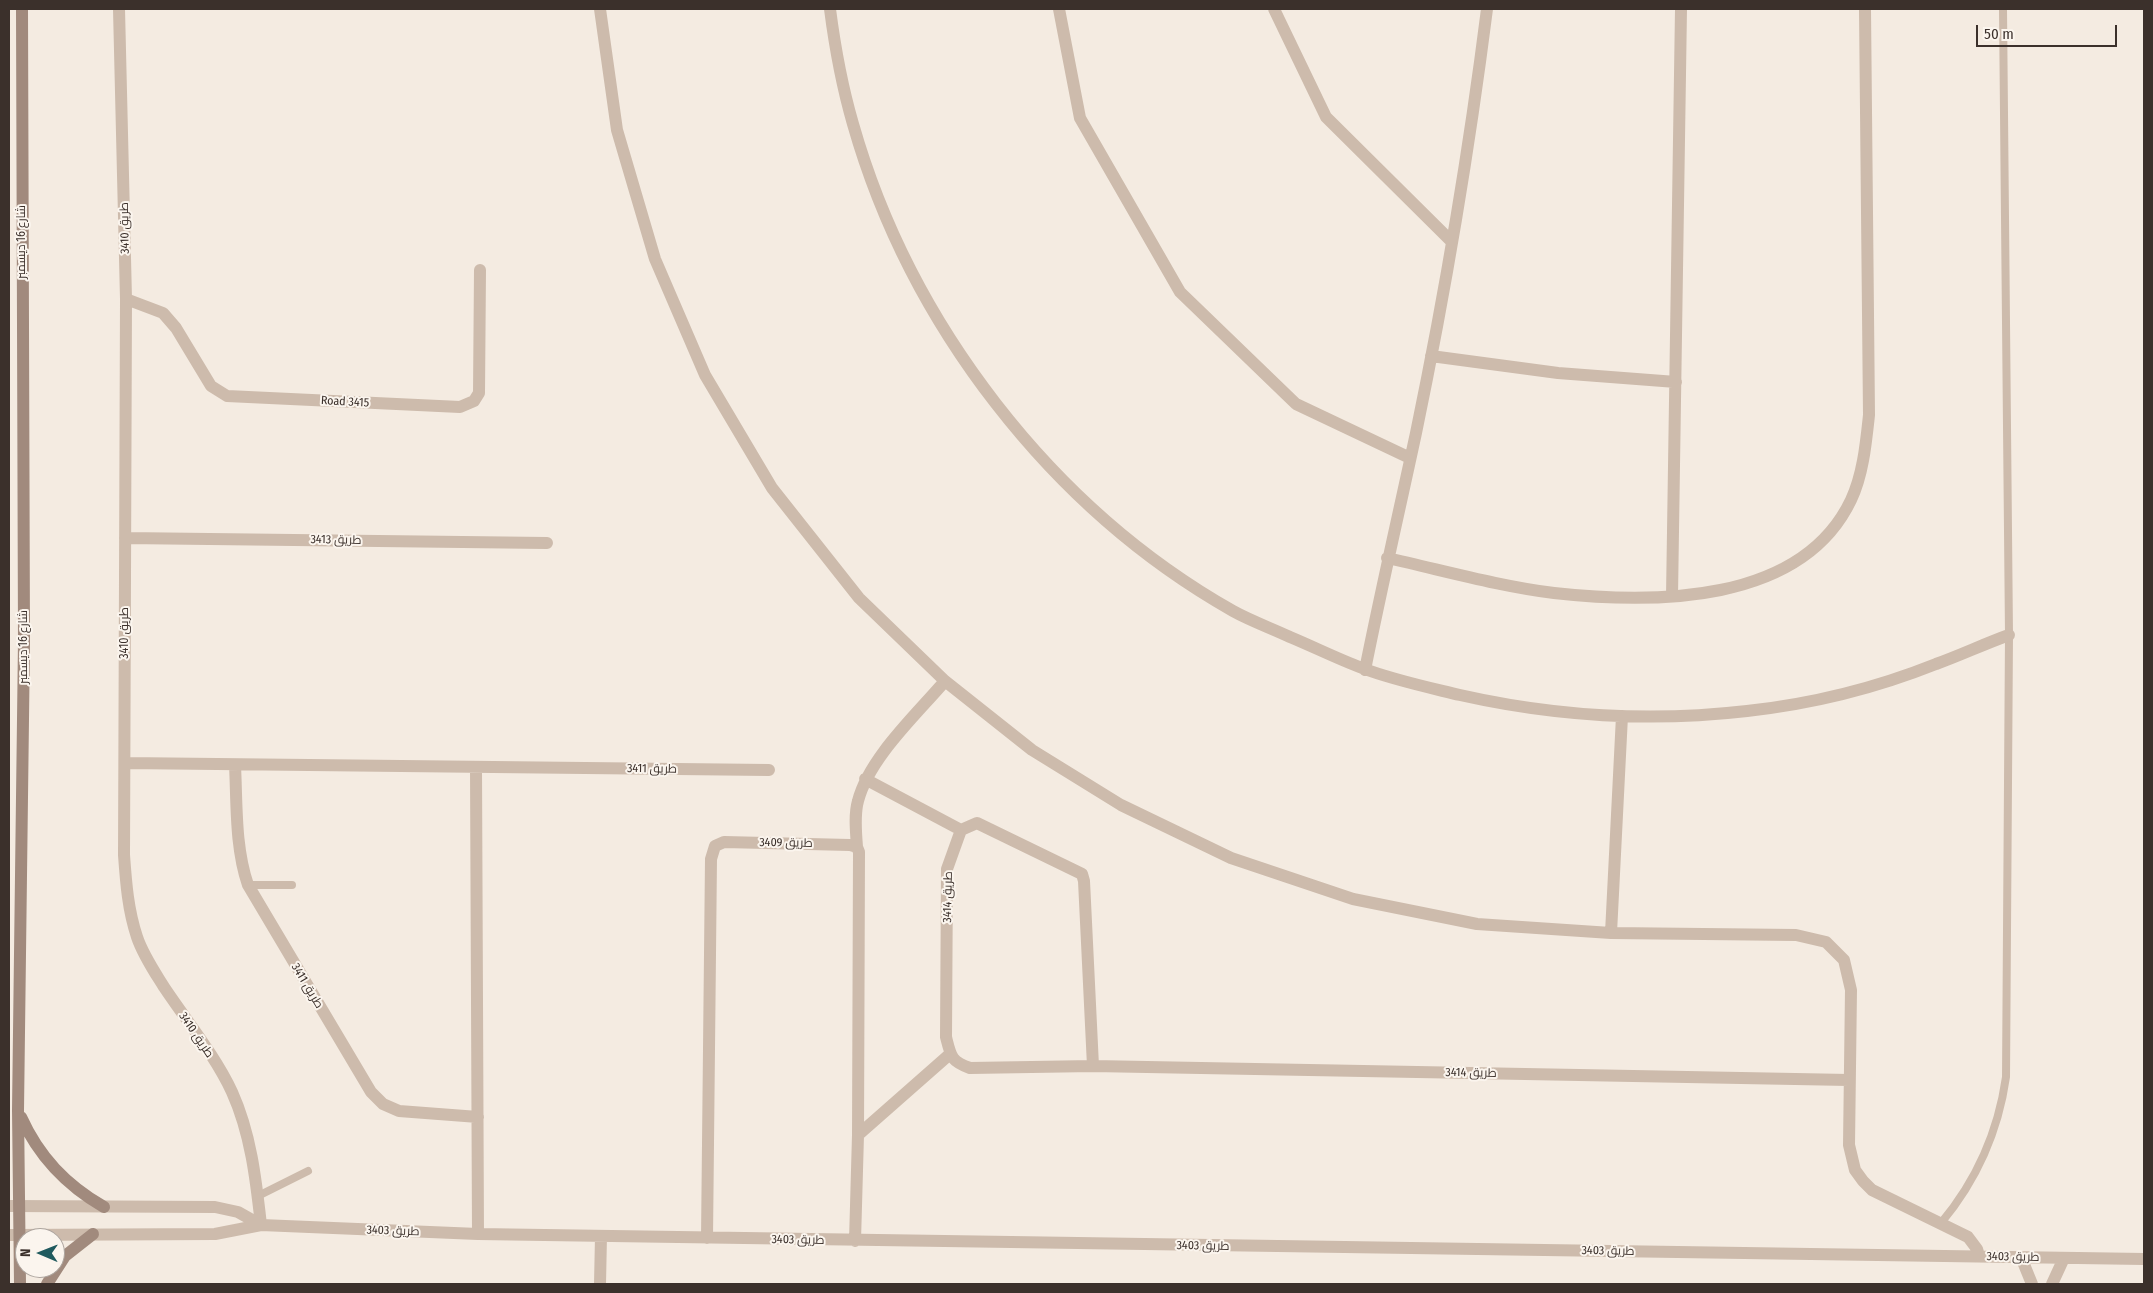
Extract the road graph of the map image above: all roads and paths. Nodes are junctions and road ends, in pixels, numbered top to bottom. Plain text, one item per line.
1 (22, 9) edge
2 (118, 9) edge
3 (600, 9) edge
4 (830, 9) edge
5 (1059, 9) edge
6 (1274, 9) edge
7 (1487, 9) edge
8 (1681, 9) edge
9 (1865, 9) edge
10 (2003, 9) edge
11 (1452, 242) junction
12 (480, 270) dead end
13 (126, 299) junction
14 (1431, 356) junction
15 (1676, 382) junction
16 (1410, 458) junction
17 (124, 538) junction
18 (548, 542) dead end
19 (1387, 558) junction
20 (1672, 596) junction
21 (2009, 635) junction
22 (1365, 670) junction
23 (945, 681) junction
24 (1622, 716) junction
25 (125, 763) junction
26 (236, 765) junction
27 (476, 767) junction
28 (769, 770) dead end
29 (865, 779) junction
30 (962, 830) junction
31 (857, 847) junction
32 (248, 885) junction
33 (292, 885) dead end
34 (1611, 933) junction
35 (950, 1054) junction
36 (1093, 1066) junction
37 (1849, 1080) junction
38 (18, 1110) junction
39 (478, 1117) junction
40 (858, 1135) junction
41 (308, 1171) dead end
42 (258, 1196) junction
43 (14, 1206) edge
44 (104, 1206) junction
45 (1941, 1223) junction
46 (261, 1225) junction
47 (12, 1234) edge
48 (93, 1234) junction
49 (478, 1234) junction
50 (601, 1236) junction
51 (707, 1238) junction
52 (855, 1240) junction
53 (1979, 1256) junction
54 (2021, 1257) junction
55 (2064, 1258) junction
56 (2144, 1259) edge
57 (20, 1284) edge
58 (47, 1284) edge
59 (600, 1284) edge
60 (2032, 1284) edge
61 (2052, 1284) edge

1 - 38 main road, شارع 16 ديسمبر
2 - 13 street, طريق 3410
3 - 23 street
4 - 22 street
5 - 16 street
6 - 11 street
7 - 11 street
8 - 15 street
9 - 20 street
10 - 21 lane
11 - 14 street
12 - 13 street, Road 3415
13 - 17 street, طريق 3410
14 - 15 street
14 - 16 street
15 - 20 street
16 - 19 street
17 - 18 street, طريق 3413
17 - 25 street, طريق 3410
19 - 20 street
19 - 22 street
21 - 24 street
21 - 45 lane
22 - 24 street
23 - 29 street
23 - 34 street
24 - 34 street
25 - 26 street, طريق 3411
25 - 42 street, طريق 3410
26 - 27 street, طريق 3411
26 - 32 street, طريق 3411
27 - 28 street, طريق 3411
27 - 39 street
29 - 30 street
29 - 31 street
30 - 35 street, طريق 3414
30 - 36 street
31 - 40 street
31 - 51 street, طريق 3409
32 - 33 lane
32 - 39 street, طريق 3411
34 - 37 street
35 - 36 street, طريق 3414
35 - 40 street
36 - 37 street, طريق 3414
37 - 45 street
38 - 43 main road, شارع 16 ديسمبر
38 - 44 main road
39 - 49 street
40 - 52 street
41 - 42 lane
42 - 46 street, طريق 3410
43 - 44 street, طريق 3403
43 - 47 main road, شارع 16 ديسمبر
44 - 46 street, طريق 3403
45 - 53 street
46 - 48 street, طريق 3403
46 - 49 street, طريق 3403
47 - 48 street, طريق 3403
47 - 57 main road, شارع 16 ديسمبر
48 - 58 main road
49 - 50 street, طريق 3403
50 - 51 street, طريق 3403
50 - 59 street
51 - 52 street, طريق 3403
52 - 53 street, طريق 3403
53 - 54 street, طريق 3403
54 - 55 street, طريق 3403
54 - 60 street
55 - 56 street, طريق 3403
55 - 61 street

